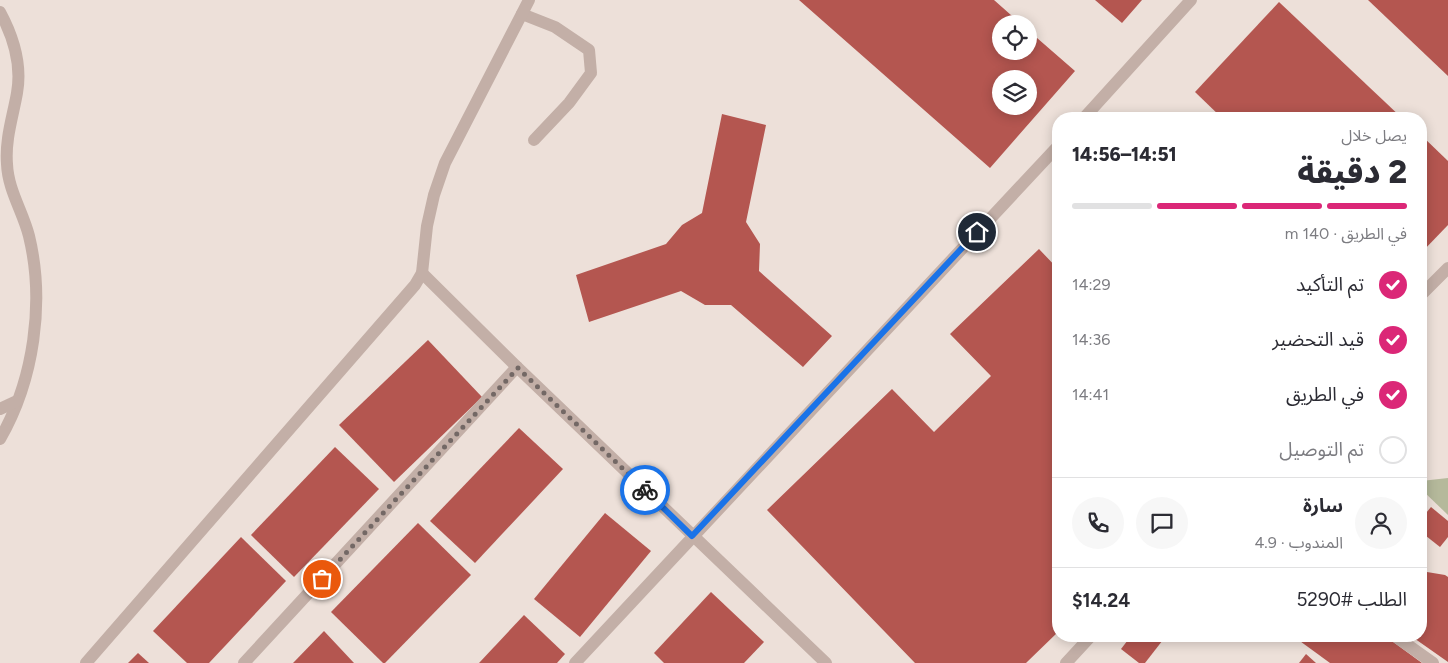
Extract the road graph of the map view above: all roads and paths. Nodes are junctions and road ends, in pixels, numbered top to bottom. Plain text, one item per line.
1 (530, 0) edge
2 (1191, 0) edge
3 (0, 12) edge
4 (522, 14) junction
5 (1089, 112) edge
6 (534, 140) dead end
7 (1052, 152) edge
8 (1448, 268) edge
9 (422, 273) junction
10 (1427, 289) edge
11 (518, 368) junction
12 (17, 401) junction
13 (0, 409) edge
14 (0, 439) edge
15 (692, 536) junction
16 (1085, 642) edge
17 (1403, 642) edge
18 (86, 663) edge
19 (244, 663) edge
20 (575, 663) edge
21 (826, 663) edge
22 (1066, 663) edge
23 (1433, 663) edge

1 - 4 street
2 - 5 street
3 - 12 street
4 - 6 street
4 - 9 street
7 - 15 street
8 - 10 street
9 - 11 street
9 - 18 street
11 - 15 street
11 - 19 street
12 - 13 street
12 - 14 street
15 - 20 street
15 - 21 street
16 - 22 street
17 - 23 street

